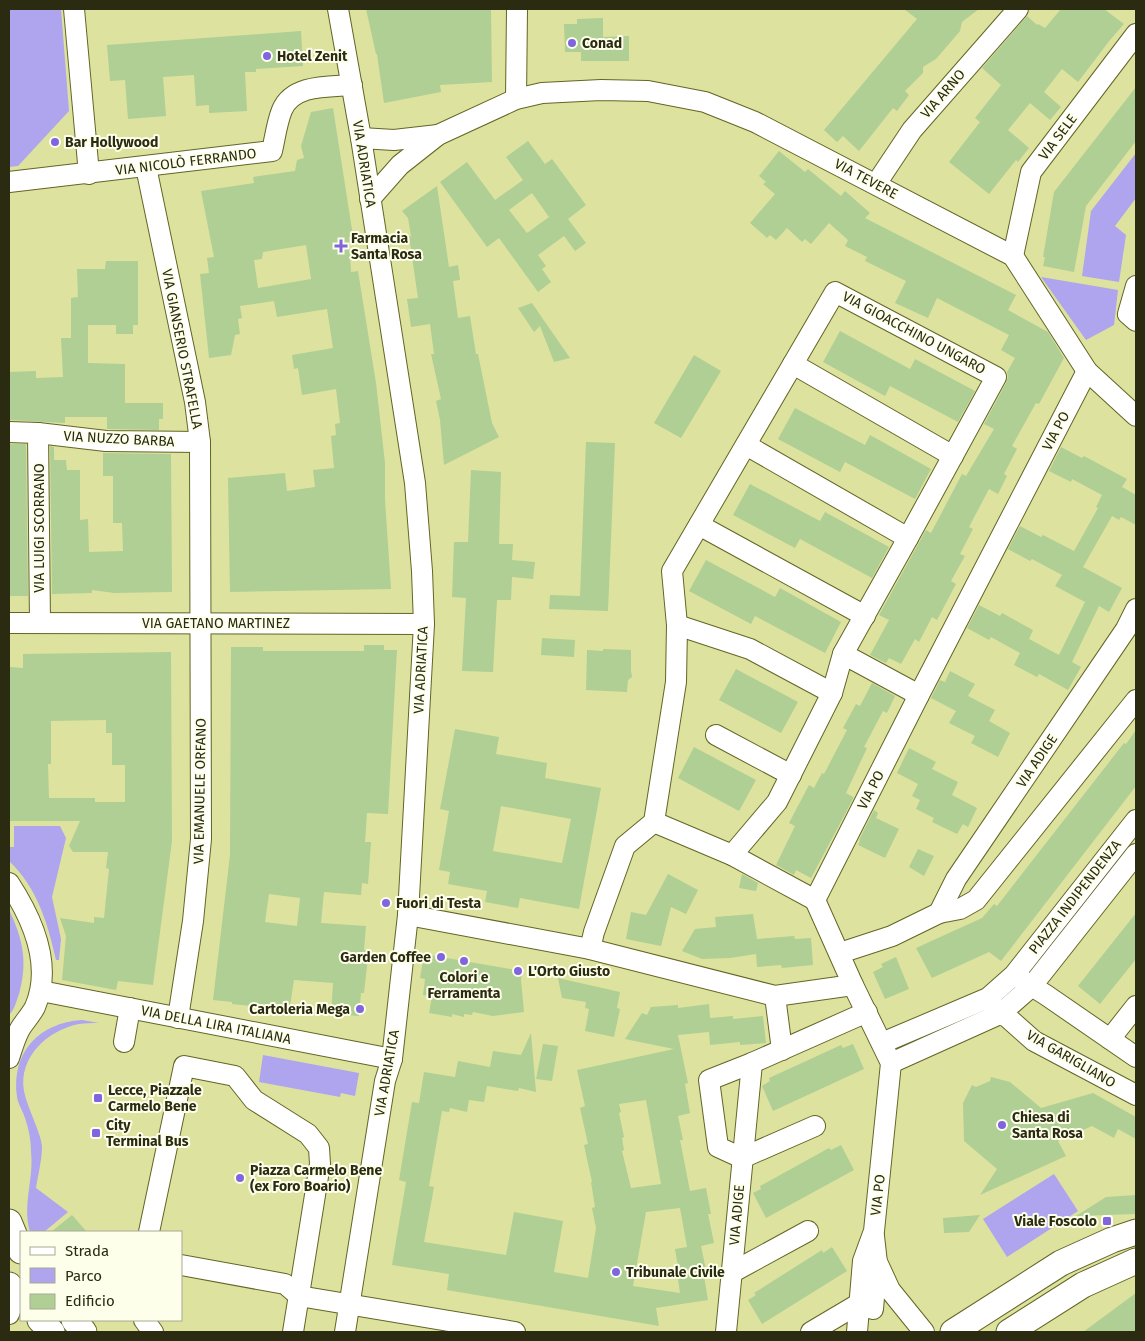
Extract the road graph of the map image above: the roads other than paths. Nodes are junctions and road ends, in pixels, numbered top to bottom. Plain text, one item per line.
1 (74, 9) edge
2 (338, 9) edge
3 (517, 9) edge
4 (1018, 9) edge
5 (1136, 34) edge
6 (352, 85) junction
7 (516, 99) junction
8 (438, 135) junction
9 (361, 138) junction
10 (146, 167) junction
11 (89, 174) junction
12 (9, 182) edge
13 (876, 184) junction
14 (370, 199) junction
15 (1012, 256) junction
16 (1136, 286) edge
17 (1136, 321) edge
18 (793, 364) junction
19 (1087, 371) junction
20 (1136, 416) edge
21 (9, 432) edge
22 (38, 433) junction
23 (200, 442) junction
24 (746, 445) junction
25 (953, 456) junction
26 (699, 525) junction
27 (908, 538) junction
28 (1136, 609) edge
29 (865, 616) junction
30 (9, 623) edge
31 (40, 623) junction
32 (201, 623) junction
33 (424, 624) junction
34 (677, 625) junction
35 (843, 654) junction
36 (832, 693) junction
37 (919, 695) junction
38 (1136, 700) edge
39 (716, 735) dead end
40 (791, 775) junction
41 (1136, 820) edge
42 (654, 822) junction
43 (1136, 854) edge
44 (732, 855) junction
45 (9, 883) edge
46 (815, 900) junction
47 (939, 913) junction
48 (408, 915) junction
49 (590, 949) junction
50 (840, 953) junction
51 (1014, 975) junction
52 (853, 985) junction
53 (1032, 987) junction
54 (41, 991) junction
55 (776, 996) junction
56 (994, 1006) junction
57 (1136, 1006) edge
58 (130, 1008) junction
59 (867, 1012) junction
60 (178, 1018) junction
61 (14, 1034) edge
62 (1110, 1040) junction
63 (124, 1042) dead end
64 (882, 1043) junction
65 (782, 1050) junction
66 (1136, 1057) edge
67 (9, 1058) edge
68 (392, 1059) junction
69 (752, 1063) junction
70 (891, 1063) junction
71 (1136, 1095) edge
72 (814, 1126) dead end
73 (742, 1158) junction
74 (9, 1222) edge
75 (149, 1231) edge
76 (808, 1231) dead end
77 (874, 1231) junction
78 (1136, 1232) edge
79 (20, 1249) edge
80 (1136, 1261) edge
81 (877, 1262) junction
82 (182, 1265) edge
83 (731, 1273) junction
84 (299, 1296) junction
85 (349, 1303) junction
86 (860, 1303) junction
87 (41, 1321) edge
88 (75, 1321) edge
89 (145, 1321) edge
90 (52, 1332) edge
91 (84, 1332) edge
92 (153, 1332) edge
93 (293, 1332) edge
94 (345, 1332) edge
95 (515, 1332) edge
96 (726, 1332) edge
97 (811, 1332) edge
98 (857, 1332) edge
99 (870, 1332) edge
100 (924, 1332) edge
101 (953, 1332) edge
102 (1009, 1332) edge

1 - 11 street
2 - 6 street, VIA ADRIATICA
3 - 7 street
4 - 13 street, VIA ARNO
5 - 15 street, VIA SELE
6 - 9 street, VIA ADRIATICA
6 - 10 street, VIA NICOLÒ FERRANDO
7 - 8 street, VIA TEVERE
7 - 13 street, VIA TEVERE
8 - 9 street
8 - 14 street
9 - 14 street, VIA ADRIATICA
10 - 11 street, VIA NICOLÒ FERRANDO
10 - 23 street, VIA GIANSERIO STRAFELLA
11 - 12 street, VIA NICOLÒ FERRANDO
13 - 15 street, VIA TEVERE
14 - 33 street, VIA ADRIATICA
15 - 19 street, VIA TEVERE
16 - 17 street
18 - 24 street, VIA GIOACCHINO UNGARO
18 - 25 street
18 - 25 street, VIA GIOACCHINO UNGARO
19 - 20 street, VIA TEVERE
19 - 37 street, VIA PO
21 - 22 street, VIA NUZZO BARBA
22 - 23 street, VIA NUZZO BARBA
22 - 31 street, VIA LUIGI SCORRANO
23 - 32 street, VIA GIANSERIO STRAFELLA
24 - 26 street, VIA GIOACCHINO UNGARO
24 - 27 street
25 - 27 street, VIA GIOACCHINO UNGARO
26 - 29 street
26 - 34 street, VIA GIOACCHINO UNGARO
27 - 29 street, VIA GIOACCHINO UNGARO
28 - 47 street, VIA ADIGE
29 - 35 street, VIA GIOACCHINO UNGARO
30 - 31 street, VIA GAETANO MARTINEZ
31 - 32 street, VIA GAETANO MARTINEZ
32 - 33 street, VIA GAETANO MARTINEZ
32 - 60 street, VIA EMANUELE ORFANO
33 - 48 street, VIA ADRIATICA
34 - 36 street
34 - 42 street, VIA GIOACCHINO UNGARO
35 - 36 street, VIA GIOACCHINO UNGARO
35 - 37 street
36 - 40 street, VIA GIOACCHINO UNGARO
37 - 46 street, VIA PO
38 - 47 street
39 - 40 street
40 - 44 street, VIA GIOACCHINO UNGARO
41 - 51 street, PIAZZA INDIPENDENZA
42 - 44 street
42 - 49 street
43 - 53 street, PIAZZA INDIPENDENZA
44 - 46 street
45 - 54 street
46 - 50 street
47 - 50 street
48 - 49 street
48 - 68 street, VIA ADRIATICA
49 - 55 street
50 - 52 street
51 - 53 street
51 - 56 street, PIAZZA INDIPENDENZA
52 - 55 street
52 - 59 street
53 - 56 street, PIAZZA INDIPENDENZA
53 - 62 street
54 - 58 street, VIA DELLA LIRA ITALIANA
54 - 61 street
55 - 65 street
56 - 64 street
56 - 70 street
56 - 71 street, VIA GARIGLIANO
57 - 62 street
58 - 60 street, VIA DELLA LIRA ITALIANA
58 - 63 street
59 - 64 street
59 - 65 street
60 - 68 street, VIA DELLA LIRA ITALIANA
61 - 67 street
62 - 66 street
64 - 70 street
65 - 69 street
68 - 85 street, VIA ADRIATICA
69 - 73 street, VIA ADIGE
69 - 73 street
70 - 77 street, VIA PO
72 - 73 street
73 - 83 street, VIA ADIGE
74 - 79 main road
75 - 84 street
76 - 83 street
77 - 81 street, VIA PO
77 - 86 street, VIA PO
78 - 101 main road
80 - 102 main road
81 - 99 street, VIA PO
81 - 100 street, VIA PO
82 - 84 street
83 - 96 street, VIA ADIGE
84 - 85 street
84 - 93 street
85 - 94 street, VIA ADRIATICA
85 - 95 street
86 - 97 street
86 - 98 street, VIA PO
87 - 90 main road
88 - 91 main road
89 - 92 street

